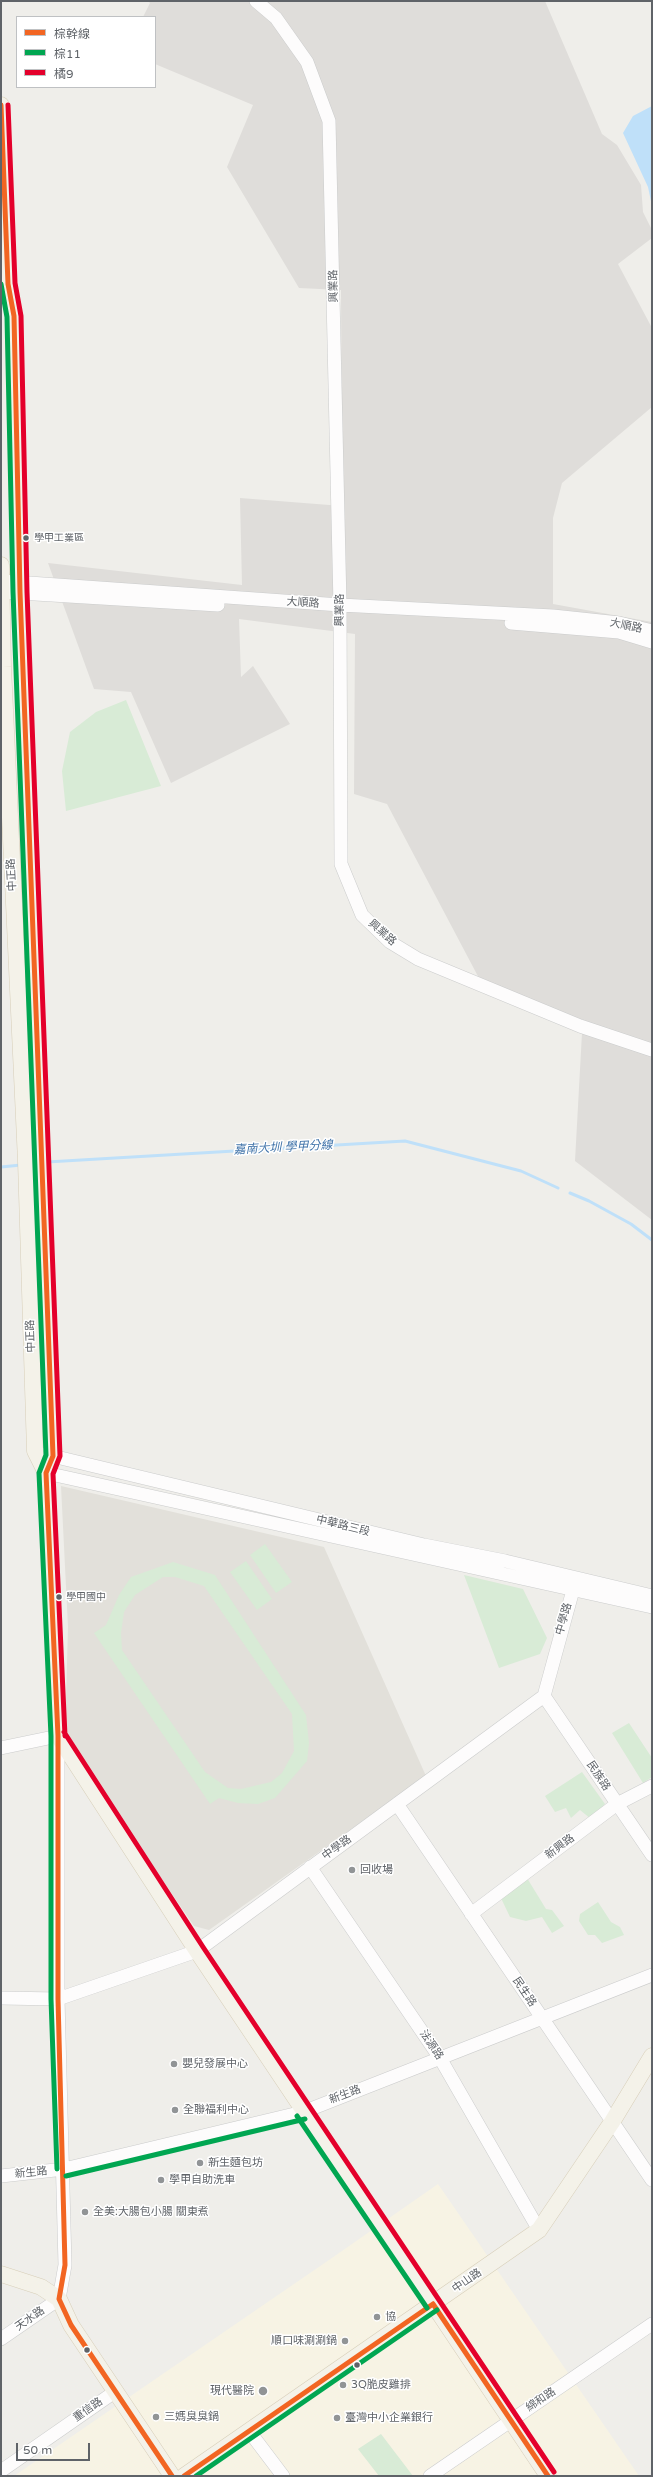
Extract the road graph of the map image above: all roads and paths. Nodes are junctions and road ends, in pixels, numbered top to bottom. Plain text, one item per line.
1 (256, 1) edge
2 (1, 105) edge
3 (9, 443) edge
4 (1, 565) edge
5 (2, 587) edge
6 (20, 587) junction
7 (340, 609) junction
8 (652, 632) edge
9 (652, 642) edge
10 (652, 1050) edge
11 (31, 1170) junction
12 (35, 1451) junction
13 (53, 1456) junction
14 (46, 1473) junction
15 (575, 1584) junction
16 (652, 1596) edge
17 (652, 1607) edge
18 (544, 1696) junction
19 (58, 1736) junction
20 (1, 1748) edge
21 (652, 1786) edge
22 (397, 1804) junction
23 (617, 1804) junction
24 (652, 1855) edge
25 (310, 1867) junction
26 (471, 1914) junction
27 (197, 1951) junction
28 (652, 1975) edge
29 (1, 1998) edge
30 (58, 1998) junction
31 (542, 2018) junction
32 (652, 2056) edge
33 (440, 2058) junction
34 (303, 2112) junction
35 (612, 2122) junction
36 (64, 2169) junction
37 (1, 2176) edge
38 (652, 2180) edge
39 (539, 2230) junction
40 (1, 2274) edge
41 (59, 2299) junction
42 (433, 2304) junction
43 (652, 2324) edge
44 (1, 2339) edge
45 (116, 2391) junction
46 (510, 2421) junction
47 (248, 2431) junction
48 (1, 2471) edge
49 (172, 2476) edge
50 (184, 2476) edge
51 (282, 2476) edge
52 (430, 2476) edge
53 (548, 2476) edge

1 - 7 street, 興業路
2 - 3 main road, 中正路
3 - 6 main road, 中正路
4 - 5 main road, 中正路
5 - 6 street, 大順路
5 - 11 main road, 中正路
6 - 7 street, 大順路
6 - 11 main road, 中正路
7 - 8 street, 大順路
7 - 9 street, 大順路
7 - 10 street, 興業路
11 - 12 main road, 中正路
11 - 13 main road, 中正路
12 - 13 street, 中華路三段
12 - 14 main road
13 - 14 main road
13 - 15 street, 中華路三段
14 - 15 street, 中華路三段
14 - 19 main road
15 - 16 street, 中華路三段
15 - 17 street, 中華路三段
15 - 18 street, 中學路
18 - 22 street, 中學路
18 - 23 street, 民族路
19 - 20 street
19 - 27 main road
19 - 30 street
21 - 23 street, 新興路
22 - 25 street, 中學路
22 - 26 street, 民生路
23 - 24 street, 民族路
23 - 26 street, 新興路
25 - 27 street, 中學路
25 - 33 street, 法源路
26 - 31 street, 民生路
27 - 30 street, 中學路
27 - 34 main road
28 - 31 street, 新生路
29 - 30 street, 中學路
30 - 36 street
31 - 33 street, 新生路
31 - 35 street, 民生路
32 - 35 main road, 中山路
33 - 34 street, 新生路
33 - 39 street, 法源路
34 - 36 street, 新生路
34 - 42 main road
35 - 38 street, 民生路
35 - 39 main road, 中山路
36 - 37 street, 新生路
36 - 41 street
39 - 42 main road, 中山路
40 - 41 main road
41 - 44 street, 天水路
41 - 45 main road
42 - 46 main road
42 - 47 main road, 中山路
43 - 46 street, 綿和路
45 - 48 street, 重信路
45 - 49 main road
46 - 52 street, 綿和路
46 - 53 main road
47 - 50 main road, 中山路
47 - 51 street

